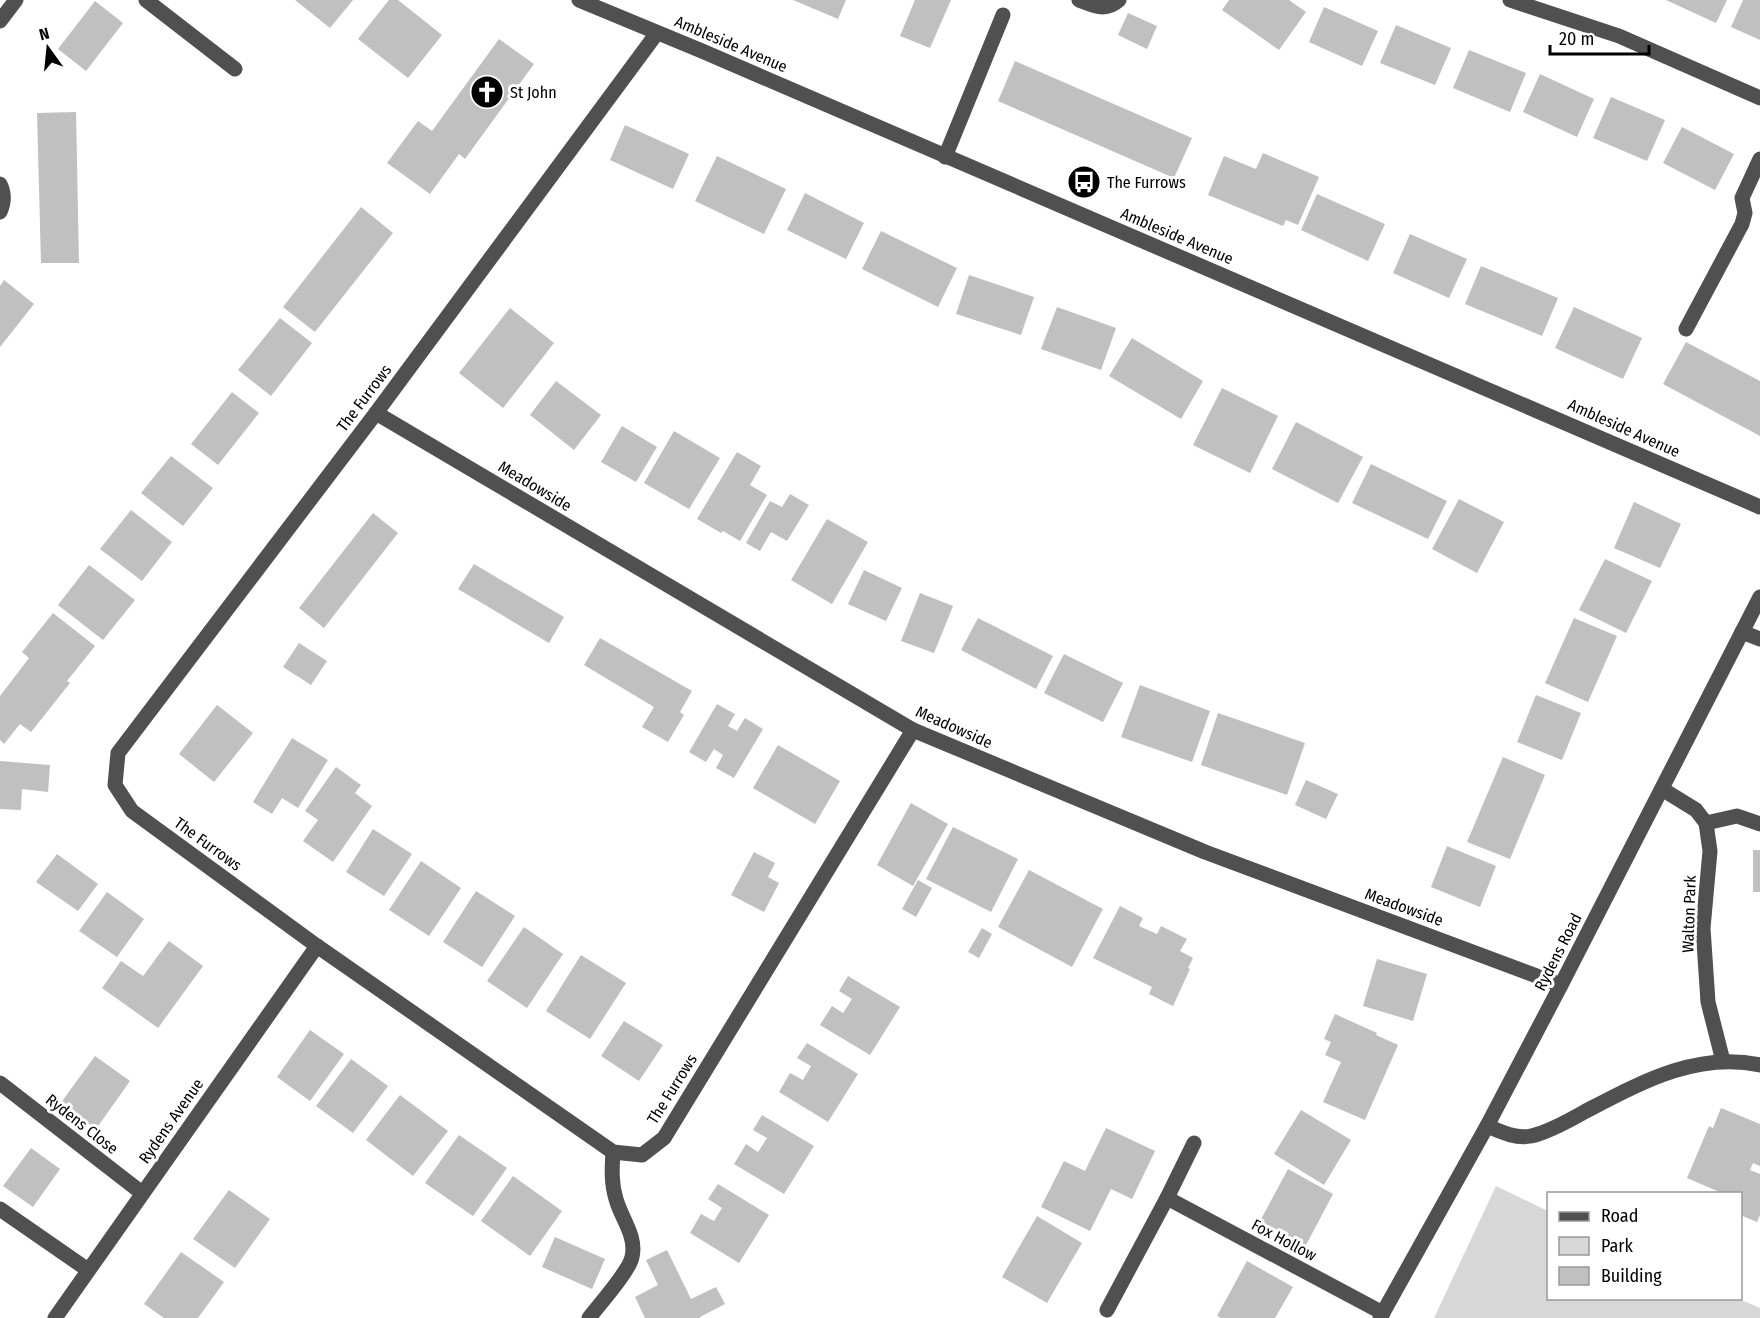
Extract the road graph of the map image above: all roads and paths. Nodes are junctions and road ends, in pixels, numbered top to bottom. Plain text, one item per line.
1 (16, 0) edge
2 (146, 0) edge
3 (579, 0) edge
4 (1079, 0) edge
5 (1119, 0) edge
6 (1510, 0) edge
7 (1003, 15) dead end
8 (0, 21) edge
9 (657, 33) junction
10 (235, 69) dead end
11 (1760, 98) edge
12 (945, 157) junction
13 (1760, 159) edge
14 (0, 184) edge
15 (0, 212) edge
16 (1686, 329) dead end
17 (376, 413) junction
18 (1760, 507) edge
19 (1760, 597) edge
20 (1743, 632) junction
21 (1760, 639) edge
22 (913, 730) junction
23 (1662, 789) junction
24 (1706, 823) junction
25 (1760, 824) edge
26 (317, 946) junction
27 (1561, 985) junction
28 (1723, 1061) junction
29 (1760, 1065) edge
30 (0, 1083) edge
31 (1487, 1126) junction
32 (1194, 1143) dead end
33 (613, 1152) junction
34 (142, 1193) junction
35 (1167, 1198) junction
36 (0, 1209) edge
37 (88, 1270) junction
38 (1107, 1310) dead end
39 (1382, 1316) edge
40 (55, 1318) edge
41 (589, 1318) edge

1 - 8 street
2 - 10 street
3 - 9 street, Ambleside Avenue
4 - 5 street
6 - 11 street
7 - 12 street
9 - 12 street, Ambleside Avenue
9 - 17 street, The Furrows
12 - 18 street, Ambleside Avenue
13 - 16 street
14 - 15 street
17 - 22 street, Meadowside
17 - 26 street, The Furrows
19 - 20 street, Rydens Road
20 - 21 street
20 - 23 street, Rydens Road
22 - 27 street, Meadowside
22 - 33 street, The Furrows
23 - 24 street
23 - 27 street, Rydens Road
24 - 25 street
24 - 28 street, Walton Park
26 - 33 street, The Furrows
26 - 34 street, Rydens Avenue
27 - 31 street, Rydens Road
28 - 29 street
28 - 31 street
30 - 34 street, Rydens Close
31 - 39 street, Rydens Road
32 - 35 street
33 - 41 street
34 - 37 street, Rydens Avenue
35 - 38 street
35 - 39 street, Fox Hollow
36 - 37 street
37 - 40 street, Rydens Avenue

